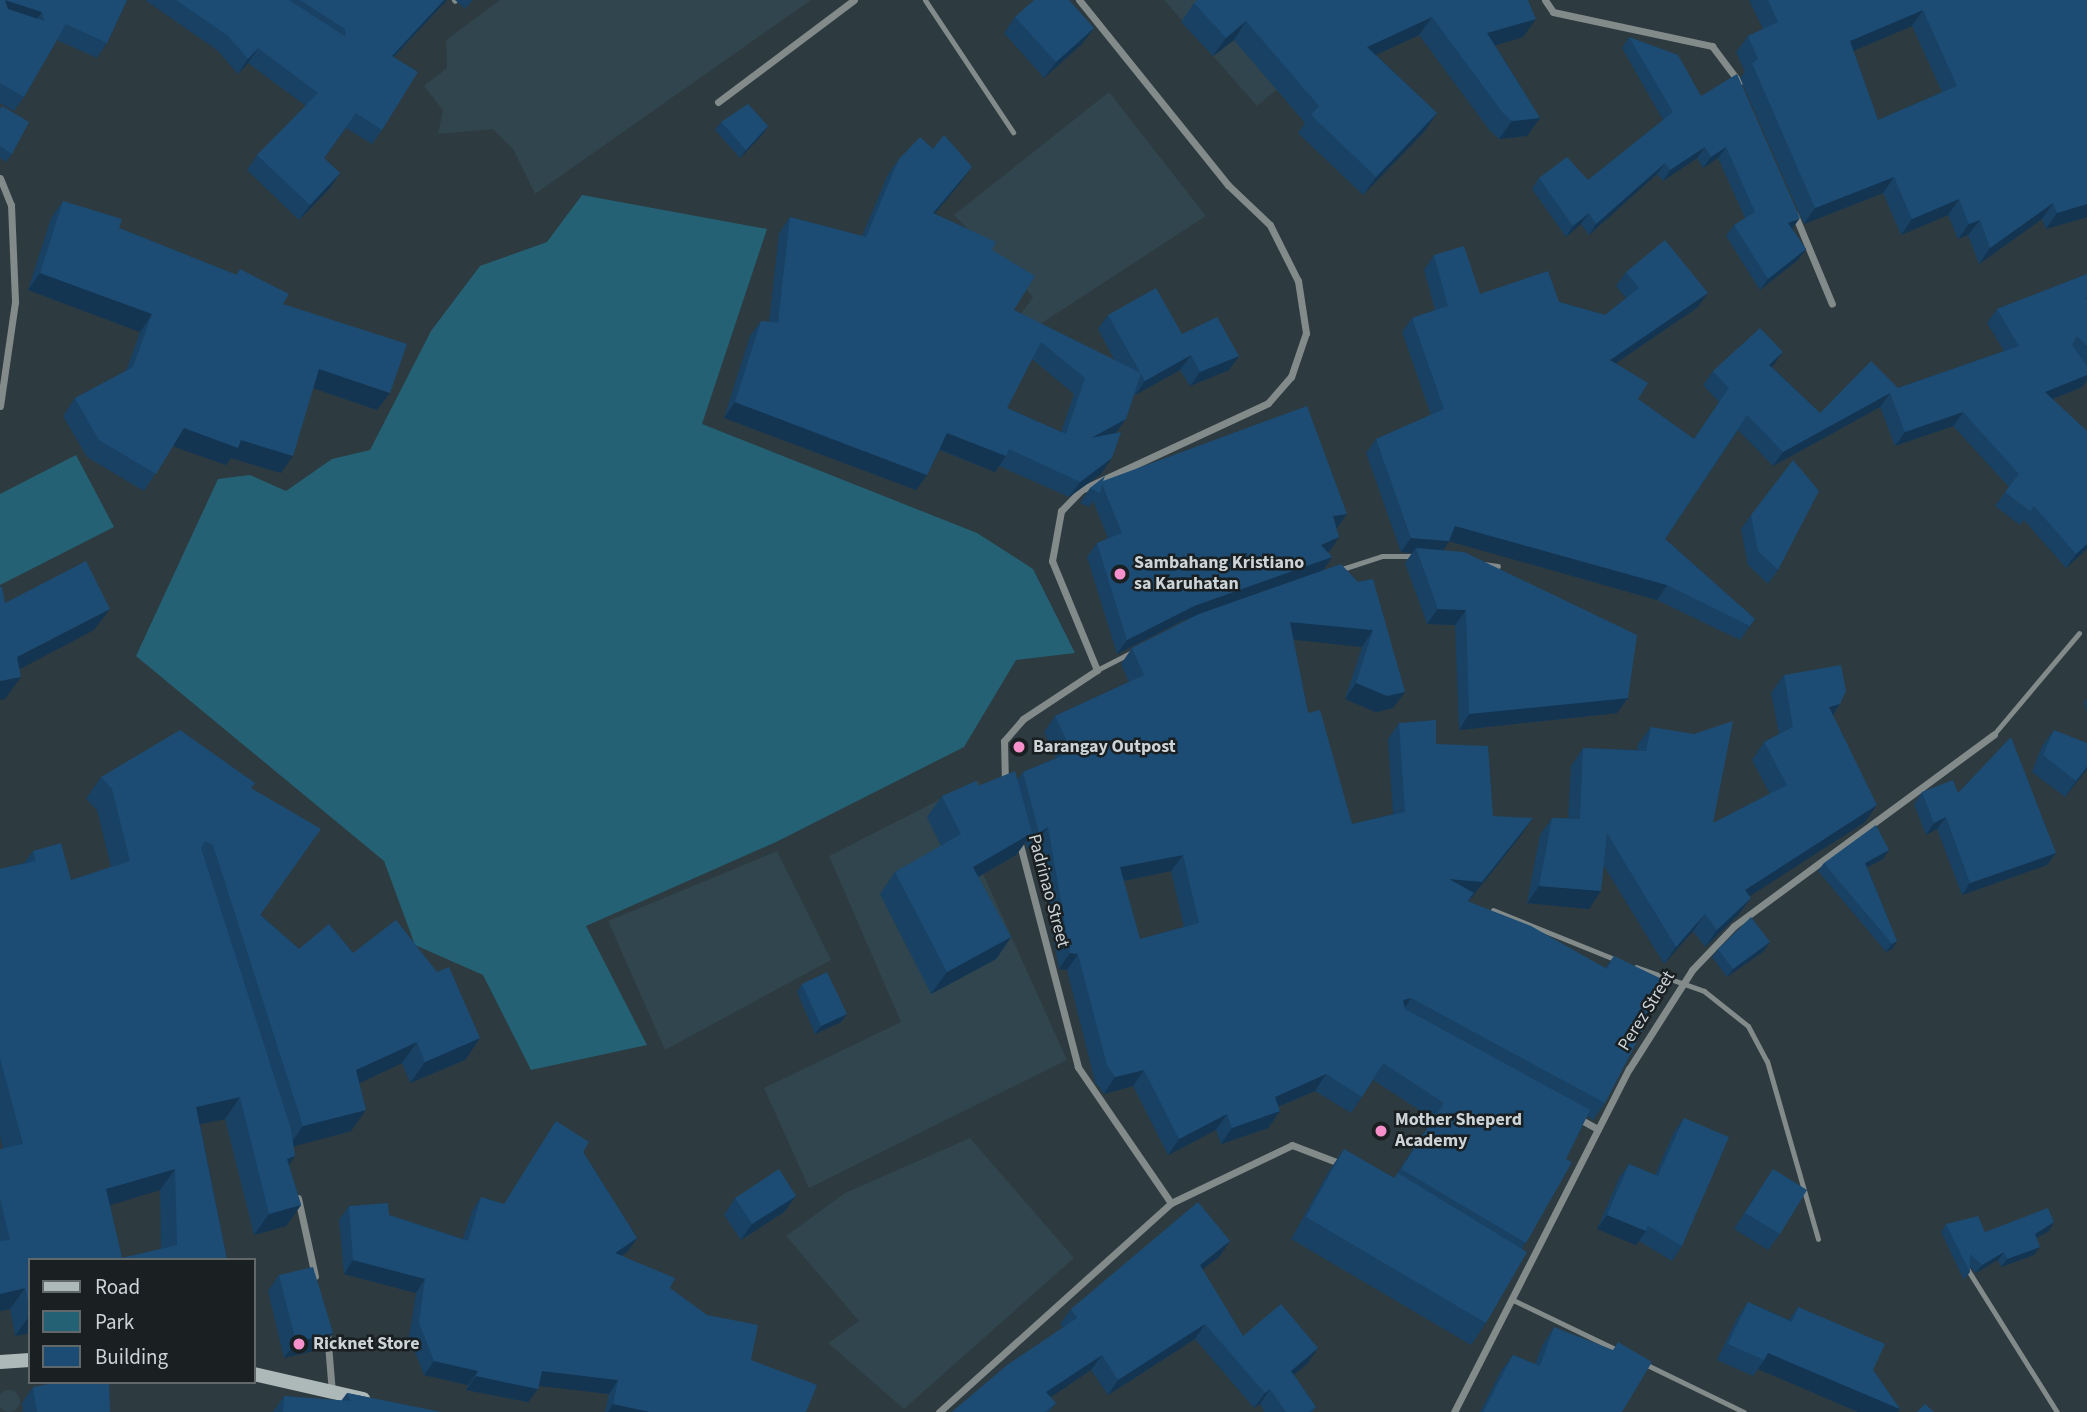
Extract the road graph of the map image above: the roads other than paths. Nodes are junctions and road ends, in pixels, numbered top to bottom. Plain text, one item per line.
1 (854, 0) edge
2 (925, 0) edge
3 (1079, 0) edge
4 (1545, 0) edge
5 (1743, 90) edge
6 (718, 102) dead end
7 (1013, 132) dead end
8 (0, 178) edge
9 (1790, 204) edge
10 (1832, 304) dead end
11 (0, 406) edge
12 (1422, 556) edge
13 (1473, 563) edge
14 (1498, 566) edge
15 (1330, 573) edge
16 (2079, 632) dead end
17 (1142, 647) edge
18 (1097, 670) junction
19 (1994, 734) joint
20 (1009, 802) edge
21 (1016, 829) edge
22 (1493, 911) edge
23 (1681, 986) junction
24 (1563, 1110) edge
25 (1598, 1129) junction
26 (1349, 1168) edge
27 (293, 1182) edge
28 (1171, 1203) junction
29 (1818, 1239) dead end
30 (1514, 1265) edge
31 (1966, 1267) edge
32 (1525, 1272) junction
33 (318, 1290) edge
34 (1511, 1300) junction
35 (324, 1318) edge
36 (28, 1360) edge
37 (0, 1362) edge
38 (256, 1374) edge
39 (332, 1393) junction
40 (381, 1403) edge
41 (939, 1412) edge
42 (1454, 1412) edge
43 (1744, 1412) edge
44 (2057, 1412) edge

1 - 6 street
2 - 7 lane
3 - 18 street
4 - 5 street
8 - 11 street
9 - 10 street
12 - 15 lane
13 - 14 lane
16 - 19 lane
17 - 18 lane
18 - 20 street
19 - 23 street, Perez Street
21 - 28 street, Padrinao Street
22 - 23 lane
23 - 25 street, Perez Street
23 - 29 lane
24 - 25 street
25 - 32 street, Perez Street
26 - 28 street
27 - 33 street
28 - 41 street
30 - 32 street
31 - 44 lane
32 - 34 street, Perez Street
34 - 42 street, Perez Street
34 - 43 lane
35 - 39 street
36 - 37 main road
38 - 39 main road
39 - 40 main road

